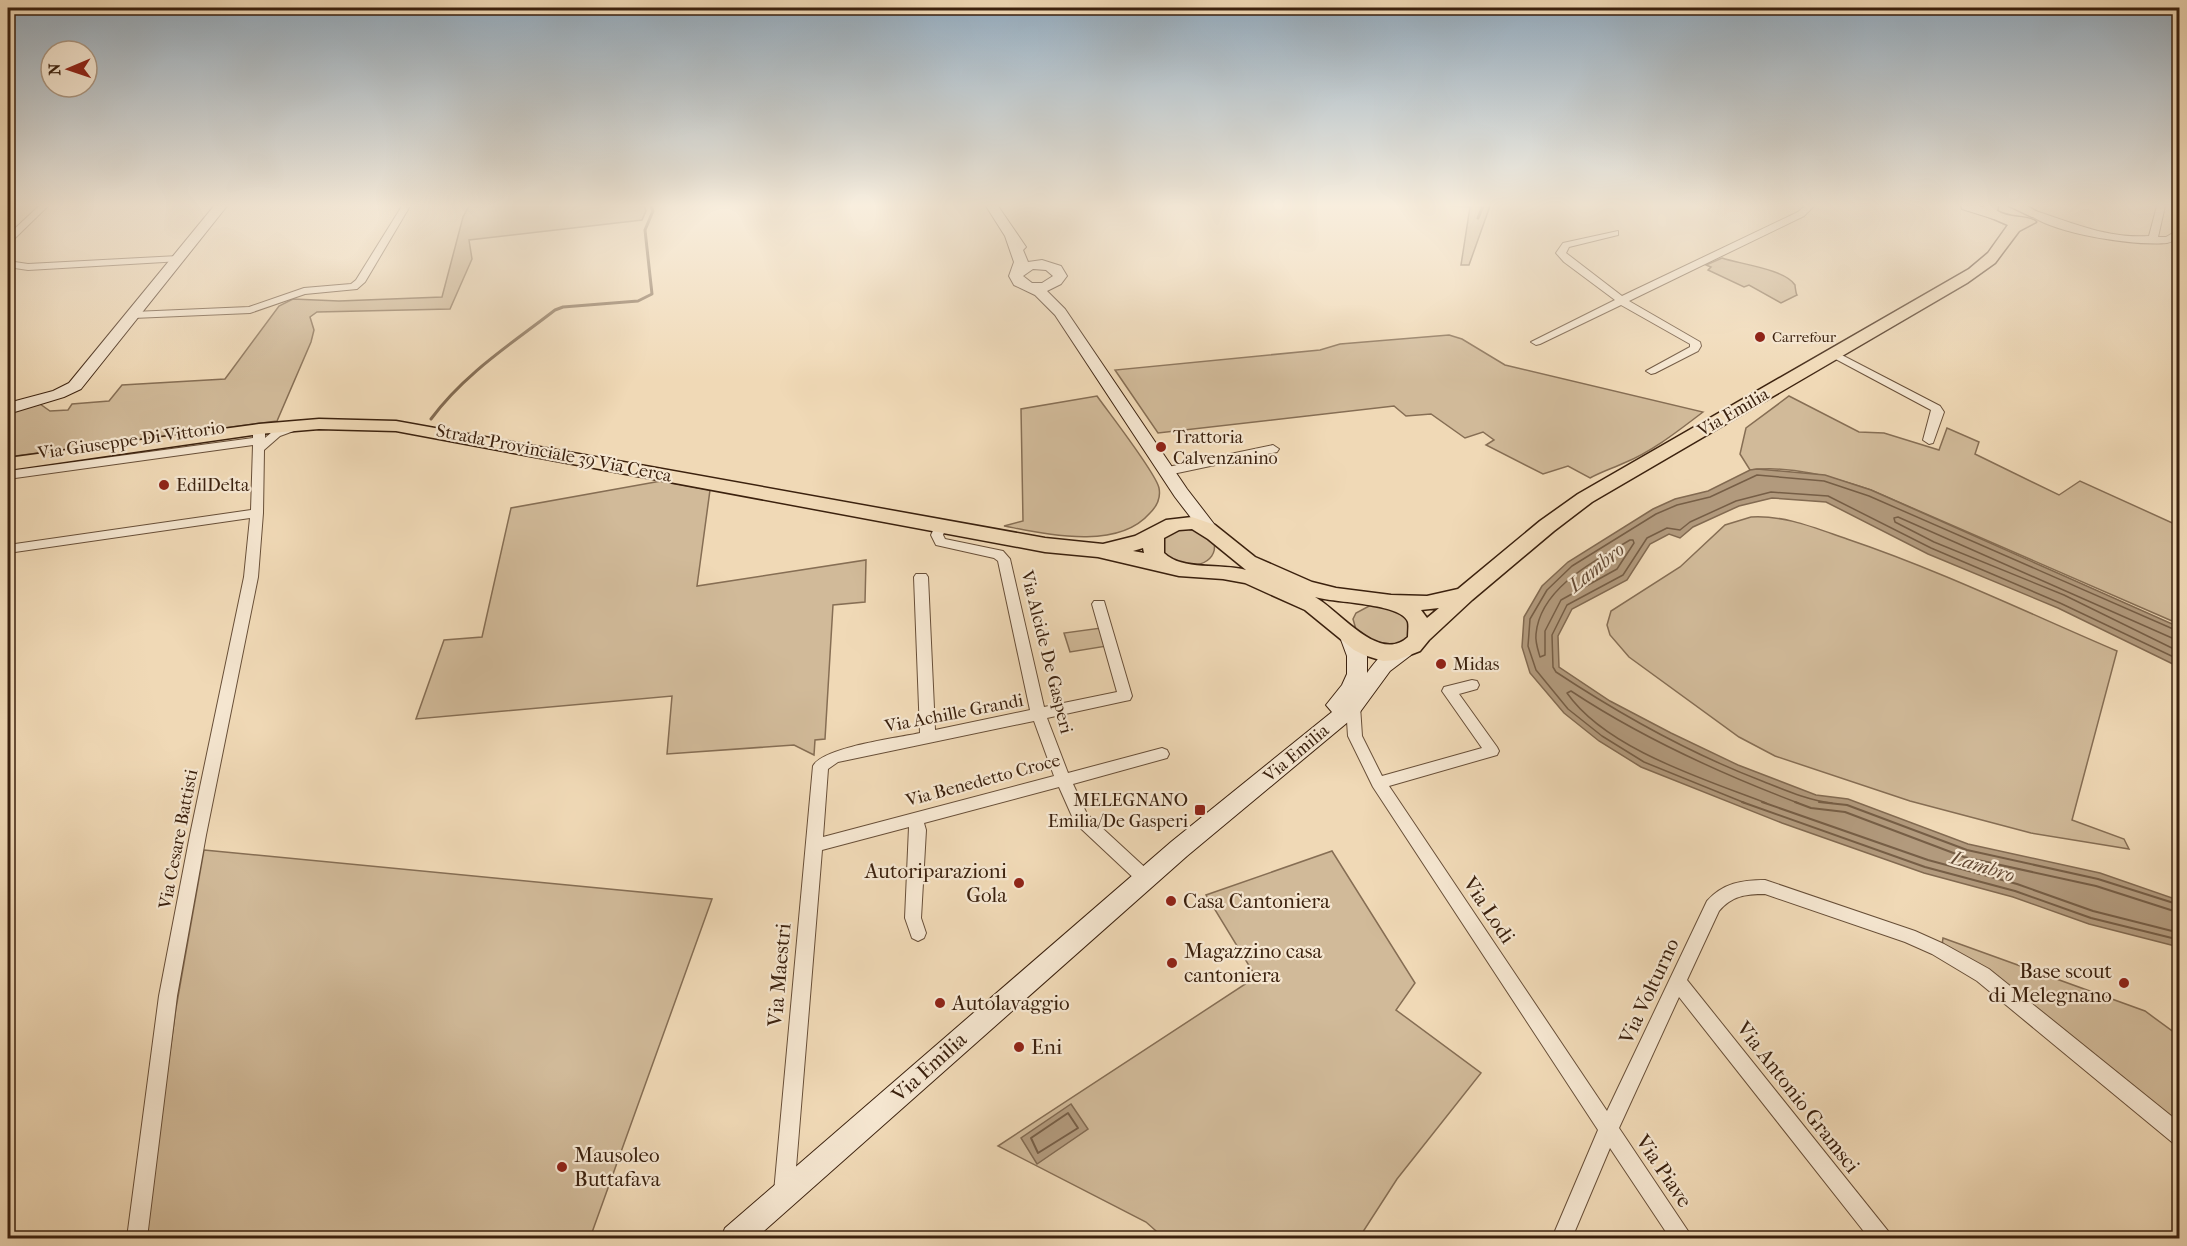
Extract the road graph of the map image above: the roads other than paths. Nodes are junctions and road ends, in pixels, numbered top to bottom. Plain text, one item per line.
1 (8, 264) edge
2 (78, 264) edge
3 (174, 264) edge
4 (371, 264) edge
5 (1020, 264) edge
6 (1040, 264) edge
7 (1041, 264) edge
8 (1572, 264) edge
9 (1695, 264) edge
10 (1983, 264) edge
11 (1018, 272) junction
12 (1054, 283) junction
13 (1029, 287) junction
14 (1622, 301) junction
15 (1060, 312) junction
16 (133, 315) junction
17 (1536, 342) dead end
18 (1834, 354) junction
19 (1651, 372) dead end
20 (8, 409) edge
21 (259, 440) junction
22 (1929, 440) dead end
23 (1274, 449) dead end
24 (8, 464) edge
25 (1168, 471) junction
26 (8, 475) edge
27 (1181, 493) junction
28 (256, 513) junction
29 (941, 525) junction
30 (1162, 529) junction
31 (1214, 533) junction
32 (8, 549) edge
33 (1098, 550) junction
34 (1164, 564) junction
35 (1191, 570) junction
36 (921, 577) dead end
37 (1465, 595) junction
38 (1382, 600) junction
39 (1099, 604) dead end
40 (1349, 636) junction
41 (1412, 643) junction
42 (1472, 685) dead end
43 (1353, 706) junction
44 (1039, 716) junction
45 (928, 738) junction
46 (1162, 754) dead end
47 (826, 760) joint
48 (1063, 779) junction
49 (1378, 783) junction
50 (914, 818) junction
51 (813, 846) junction
52 (1179, 849) junction
53 (1146, 878) junction
54 (918, 933) dead end
55 (1679, 983) junction
56 (1608, 1130) junction
57 (2180, 1136) edge
58 (784, 1196) junction
59 (137, 1239) edge
60 (735, 1239) edge
61 (1562, 1239) edge
62 (1681, 1239) edge
63 (1881, 1239) edge

1 - 2 street
3 - 16 street
4 - 16 street
5 - 11 street
6 - 11 street
7 - 12 street
8 - 14 street
9 - 14 street
10 - 18 main road, Via Emilia
11 - 13 street
12 - 13 street
12 - 15 street
13 - 15 street
14 - 17 street
14 - 19 street
15 - 25 street
16 - 20 street
18 - 22 street
18 - 37 main road, Via Emilia
21 - 24 main road, Strada Provinciale 39 Via Cerca
21 - 26 street, Via Giuseppe Di Vittorio
21 - 28 street, Via Cesare Battisti
21 - 29 main road, Strada Provinciale 39 Via Cerca
23 - 25 street
25 - 27 street
27 - 30 street
27 - 31 street
28 - 32 street
28 - 59 street, Via Cesare Battisti
29 - 33 main road, Strada Provinciale 39 Via Cerca
29 - 44 street, Via Alcide De Gasperi
30 - 31 main road, Strada Provinciale 39 Via Cerca
30 - 33 main road, Strada Provinciale 39 Via Cerca
30 - 34 main road
31 - 35 main road
31 - 38 main road
33 - 34 main road, Strada Provinciale 39 Via Cerca
34 - 35 main road, Strada Provinciale 39 Via Cerca
35 - 40 main road, Strada Provinciale 39 Via Cerca
36 - 45 street
37 - 38 main road, Via Emilia
37 - 41 main road, Via Emilia
38 - 40 main road
38 - 41 main road
39 - 44 street, Via Achille Grandi
40 - 41 main road, Strada Provinciale 39 Via Cerca
40 - 52 street, Via Emilia
41 - 43 street, Via Emilia
42 - 49 street
43 - 49 street, Via Lodi
43 - 52 street, Via Emilia
44 - 45 street, Via Achille Grandi
44 - 48 street, Via Alcide De Gasperi
45 - 47 street, Via Achille Grandi
46 - 48 street, Via Benedetto Croce
47 - 51 street, Via Maestri
48 - 50 street, Via Benedetto Croce
48 - 53 street, Via Alcide De Gasperi
49 - 56 street, Via Lodi
50 - 51 street, Via Benedetto Croce
50 - 54 street
51 - 58 street, Via Maestri
52 - 53 street, Via Emilia
53 - 58 street, Via Emilia
55 - 56 street, Via Volturno
55 - 57 street, Via Volturno
55 - 63 street, Via Antonio Gramsci
56 - 61 street, Via Volturno
56 - 62 street, Via Piave
58 - 60 street, Via Emilia

